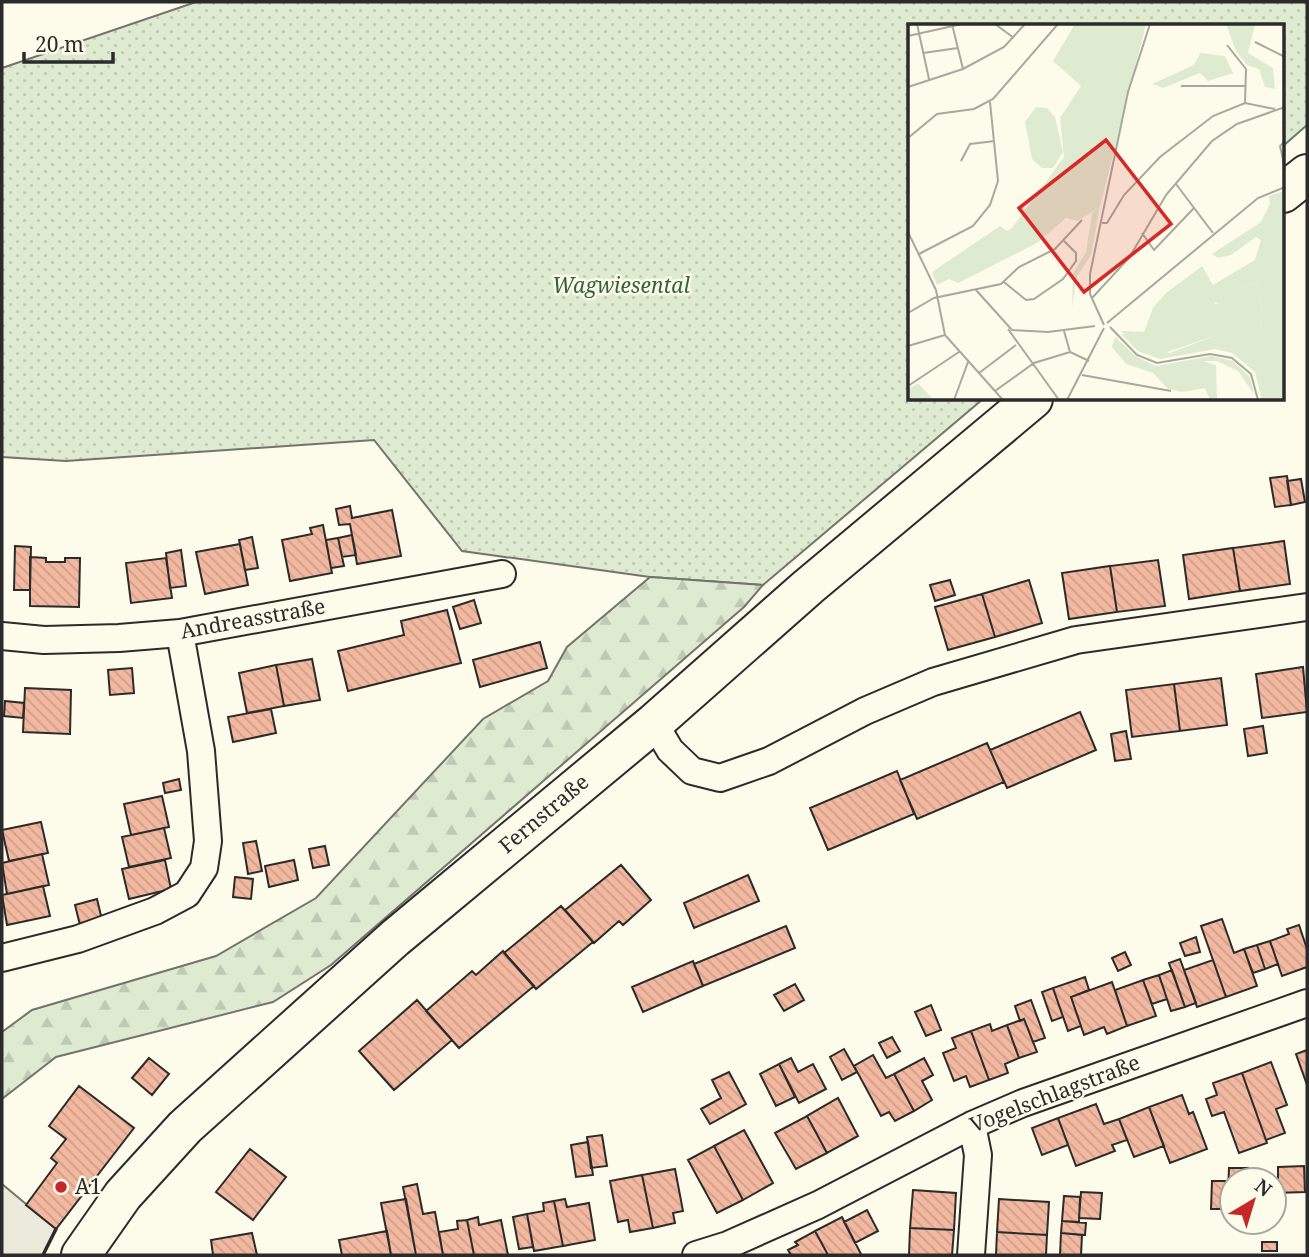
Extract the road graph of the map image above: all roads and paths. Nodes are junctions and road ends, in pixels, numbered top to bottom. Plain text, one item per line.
1 (1307, 174) edge
2 (1284, 193) edge
3 (1032, 401) edge
4 (502, 574) dead end
5 (1307, 607) edge
6 (180, 633) junction
7 (2, 636) edge
8 (654, 723) junction
9 (2, 958) edge
10 (1307, 1003) edge
11 (972, 1125) junction
12 (81, 1255) edge
13 (696, 1255) edge
14 (971, 1255) edge

1 - 2 main road
3 - 8 main road, Fernstraße
4 - 6 street, Andreasstraße
5 - 8 street
6 - 7 street, Andreasstraße
6 - 9 street
8 - 12 main road, Fernstraße
10 - 11 street, Vogelschlagstraße
11 - 13 street, Vogelschlagstraße
11 - 14 street

